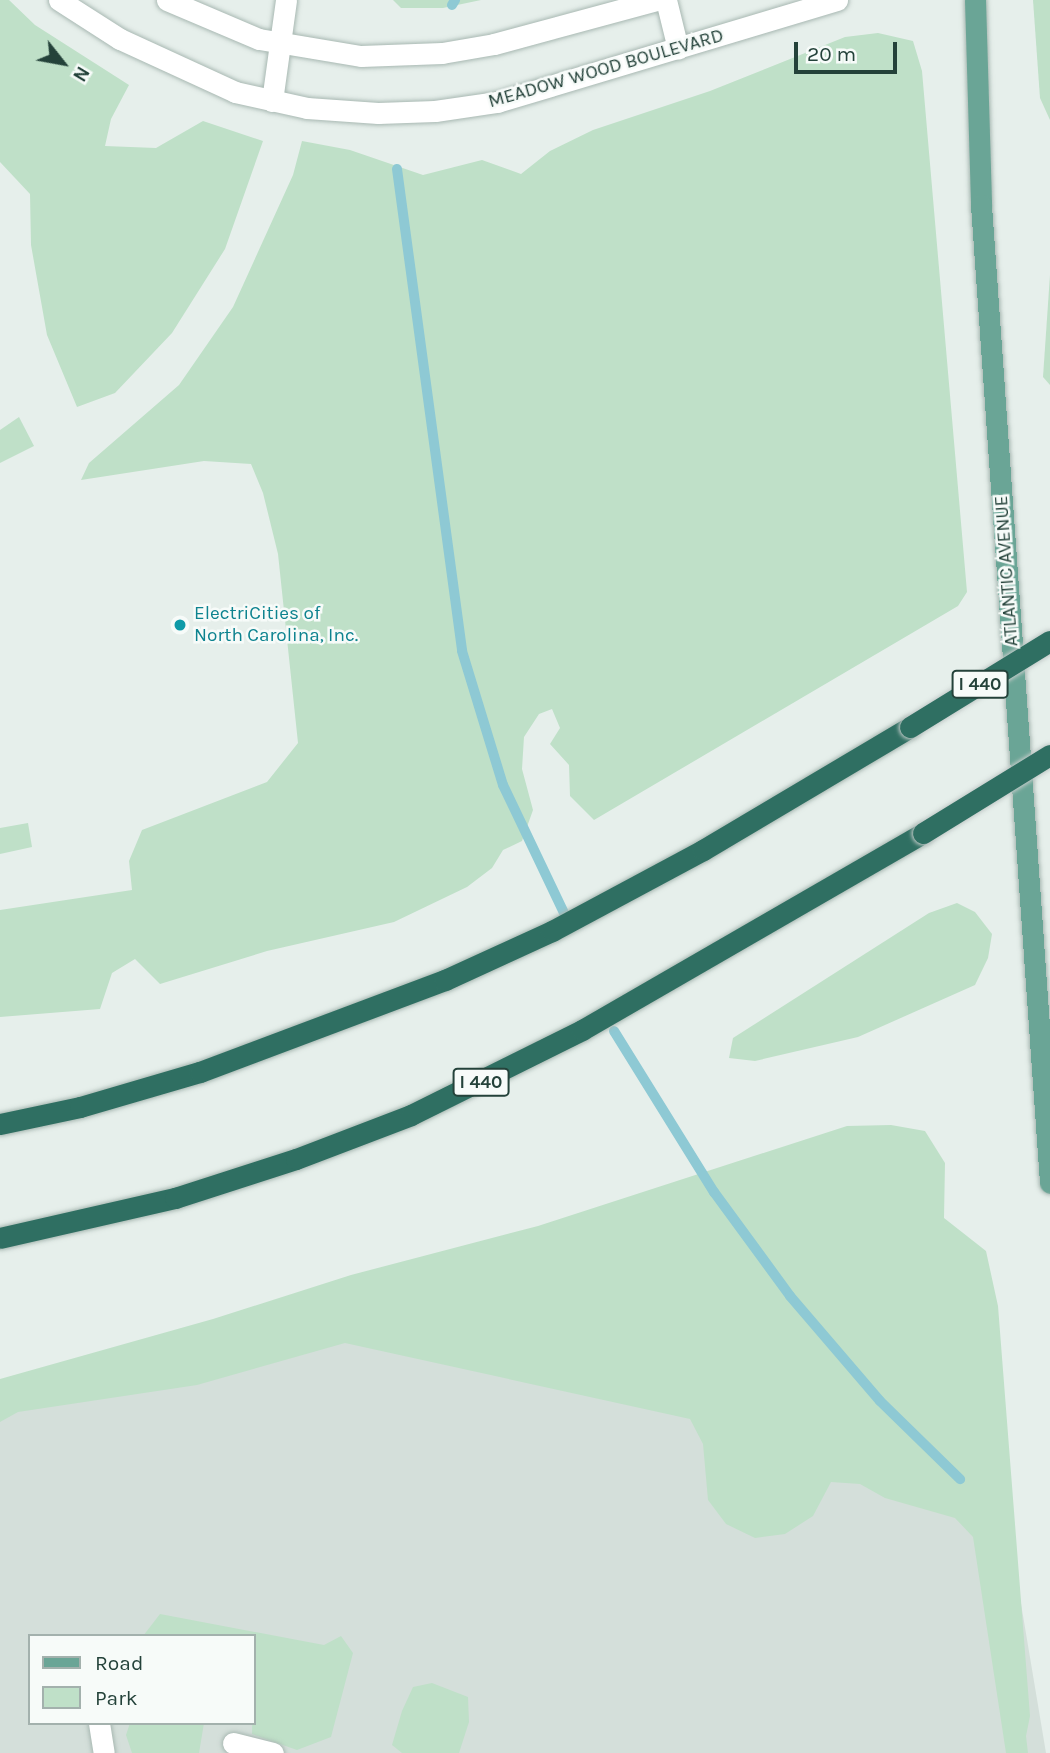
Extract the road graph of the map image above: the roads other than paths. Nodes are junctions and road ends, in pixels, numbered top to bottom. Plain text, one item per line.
1 (59, 0) edge
2 (167, 0) edge
3 (286, 0) edge
4 (657, 0) edge
5 (666, 0) edge
6 (837, 0) edge
7 (975, 0) edge
8 (282, 44) junction
9 (678, 49) junction
10 (272, 101) junction
11 (1050, 641) edge
12 (1050, 755) edge
13 (0, 1124) edge
14 (1050, 1183) edge
15 (0, 1238) edge
16 (99, 1725) edge
17 (232, 1740) edge
18 (104, 1753) edge
19 (273, 1753) edge

1 - 10 street, MEADOW WOOD BOULEVARD
2 - 8 street
3 - 8 street
4 - 8 street
5 - 9 street
6 - 9 street, MEADOW WOOD BOULEVARD
7 - 14 main road, ATLANTIC AVENUE
8 - 10 street
9 - 10 street, MEADOW WOOD BOULEVARD
11 - 13 highway, I 440, bridge
12 - 15 highway, I 440, bridge
16 - 18 street
17 - 19 street

